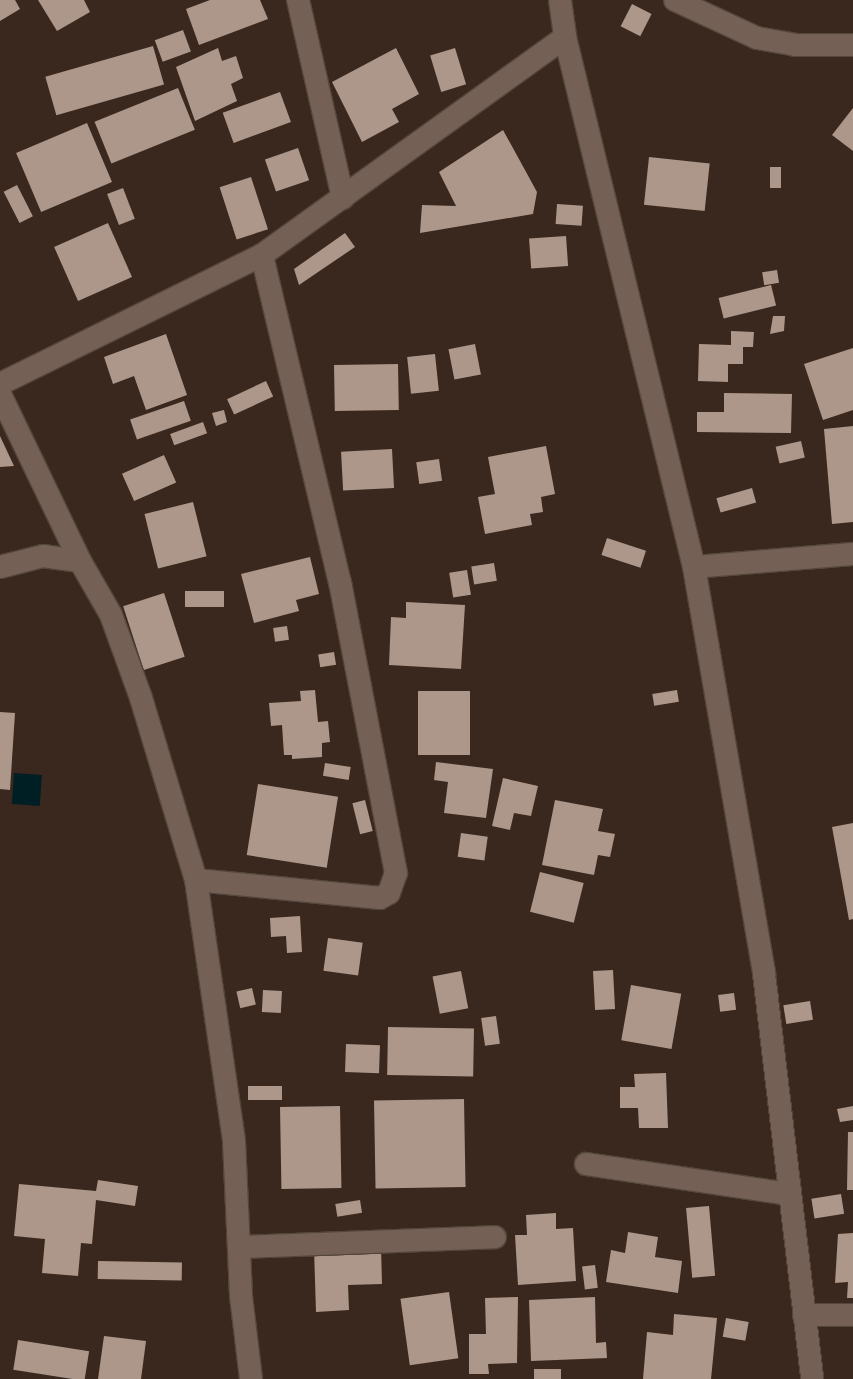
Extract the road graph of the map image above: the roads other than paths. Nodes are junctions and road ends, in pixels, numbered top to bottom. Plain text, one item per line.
1 (298, 0) edge
2 (560, 0) edge
3 (676, 0) edge
4 (565, 38) junction
5 (853, 45) edge
6 (343, 198) junction
7 (262, 255) junction
8 (0, 384) edge
9 (0, 394) edge
10 (853, 554) edge
11 (80, 560) junction
12 (0, 567) edge
13 (694, 567) junction
14 (196, 880) junction
15 (586, 1164) dead end
16 (789, 1194) junction
17 (495, 1237) dead end
18 (240, 1247) junction
19 (804, 1315) junction
20 (853, 1315) edge
21 (251, 1379) edge
22 (812, 1379) edge

1 - 6 street
2 - 4 street
3 - 5 street
4 - 6 street
4 - 13 street
6 - 7 street
7 - 8 street
7 - 14 street
9 - 11 street
10 - 13 street
11 - 12 street
11 - 14 street
13 - 16 street
14 - 18 street
15 - 16 street
16 - 19 street
17 - 18 street
18 - 21 street
19 - 20 street
19 - 22 street

